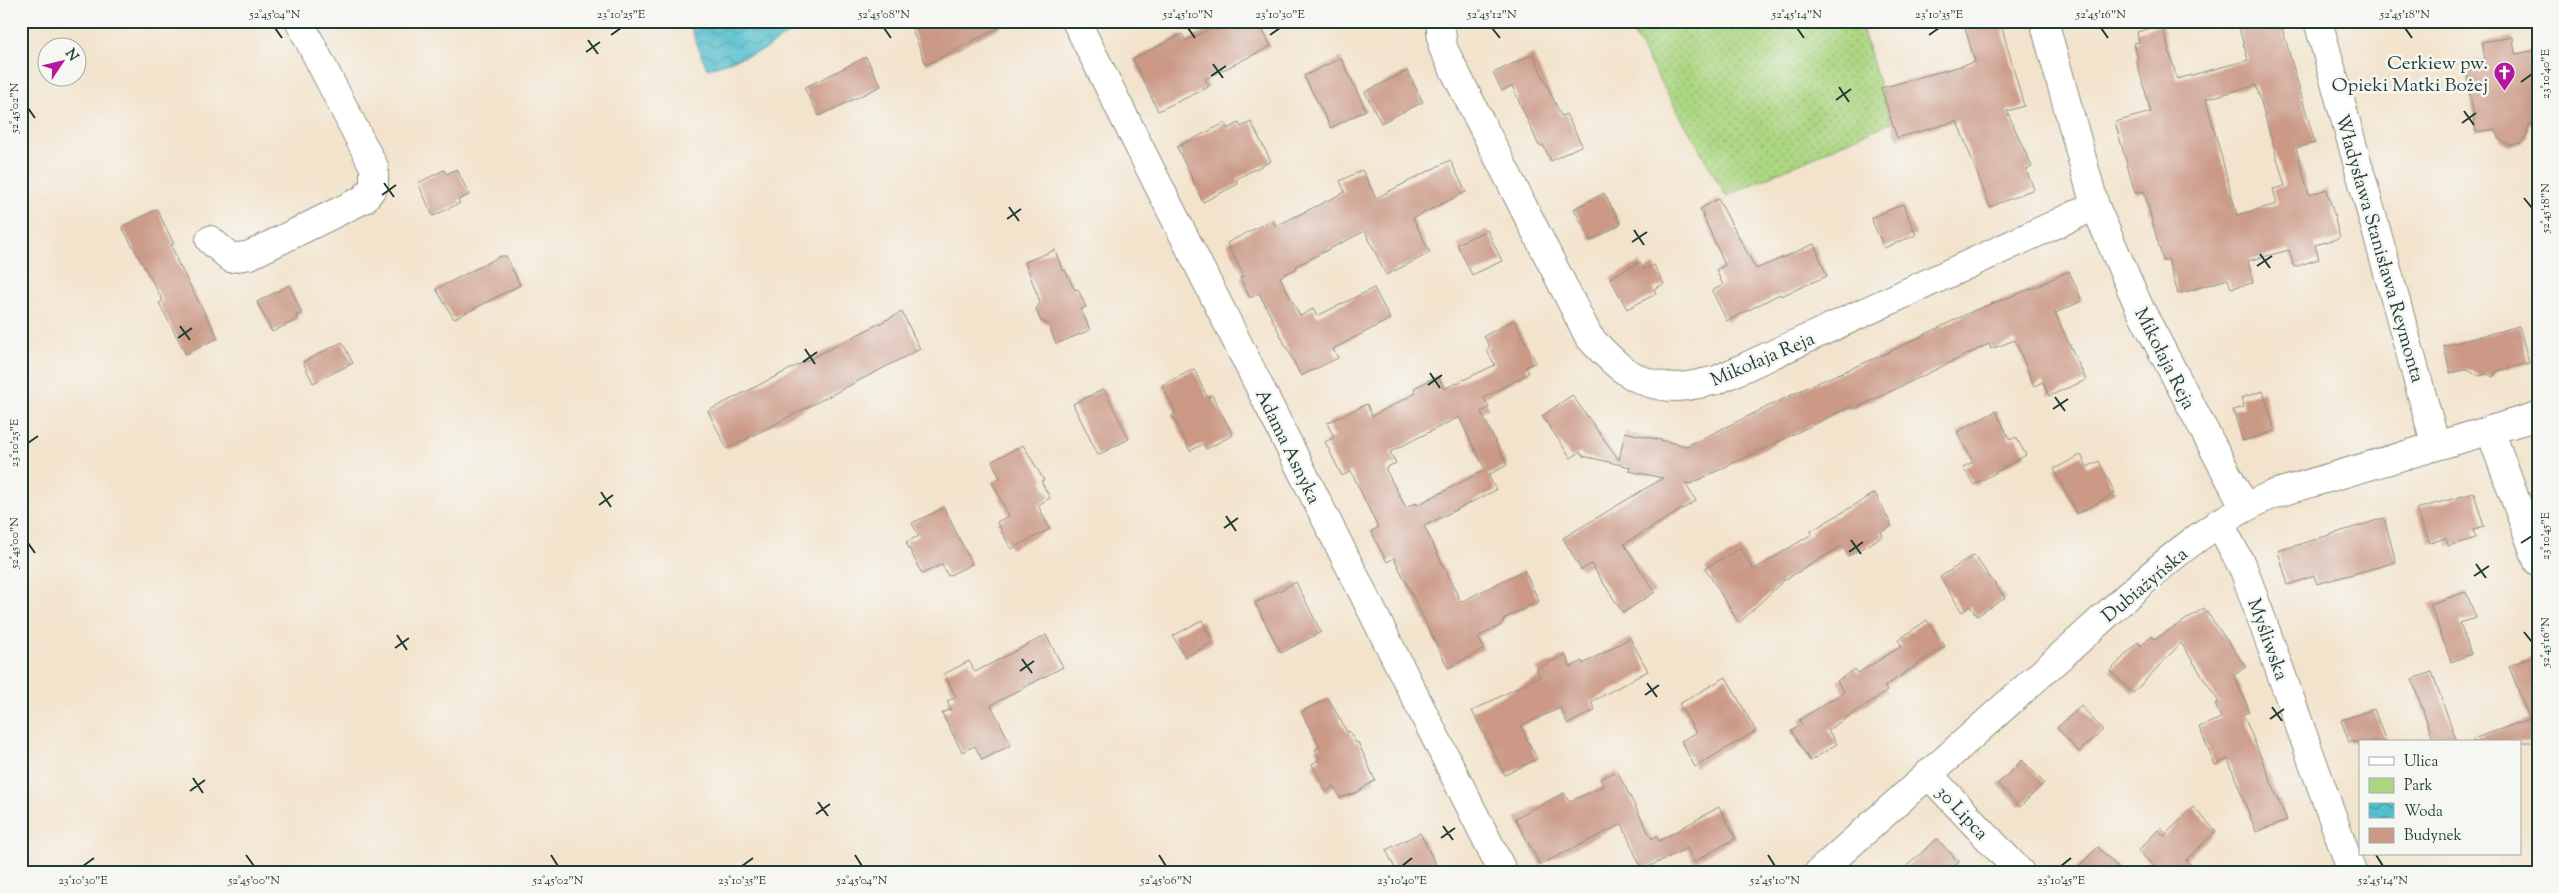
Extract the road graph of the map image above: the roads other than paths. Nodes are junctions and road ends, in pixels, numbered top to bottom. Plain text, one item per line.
1 (299, 21) edge
2 (1076, 21) edge
3 (1440, 21) edge
4 (2044, 21) edge
5 (2318, 21) edge
6 (2096, 206) junction
7 (210, 240) dead end
8 (2538, 416) edge
9 (2490, 430) junction
10 (2436, 446) junction
11 (2244, 506) junction
12 (2219, 522) junction
13 (2538, 562) edge
14 (1928, 774) junction
15 (1502, 872) edge
16 (1818, 872) edge
17 (2020, 872) edge
18 (2352, 872) edge

1 - 7 street
2 - 15 street, Adama Asnyka
3 - 6 street, Mikołaja Reja
4 - 6 street, Mikołaja Reja
5 - 10 street, Władysława Stanisława Reymonta
6 - 11 street, Mikołaja Reja
8 - 9 street, Dubiażyńska
9 - 10 street, Dubiażyńska
9 - 13 street
10 - 11 street, Dubiażyńska
11 - 12 street, Dubiażyńska
12 - 14 street, Dubiażyńska
12 - 18 street, Myśliwska
14 - 16 street, Dubiażyńska
14 - 17 street, 30 Lipca

